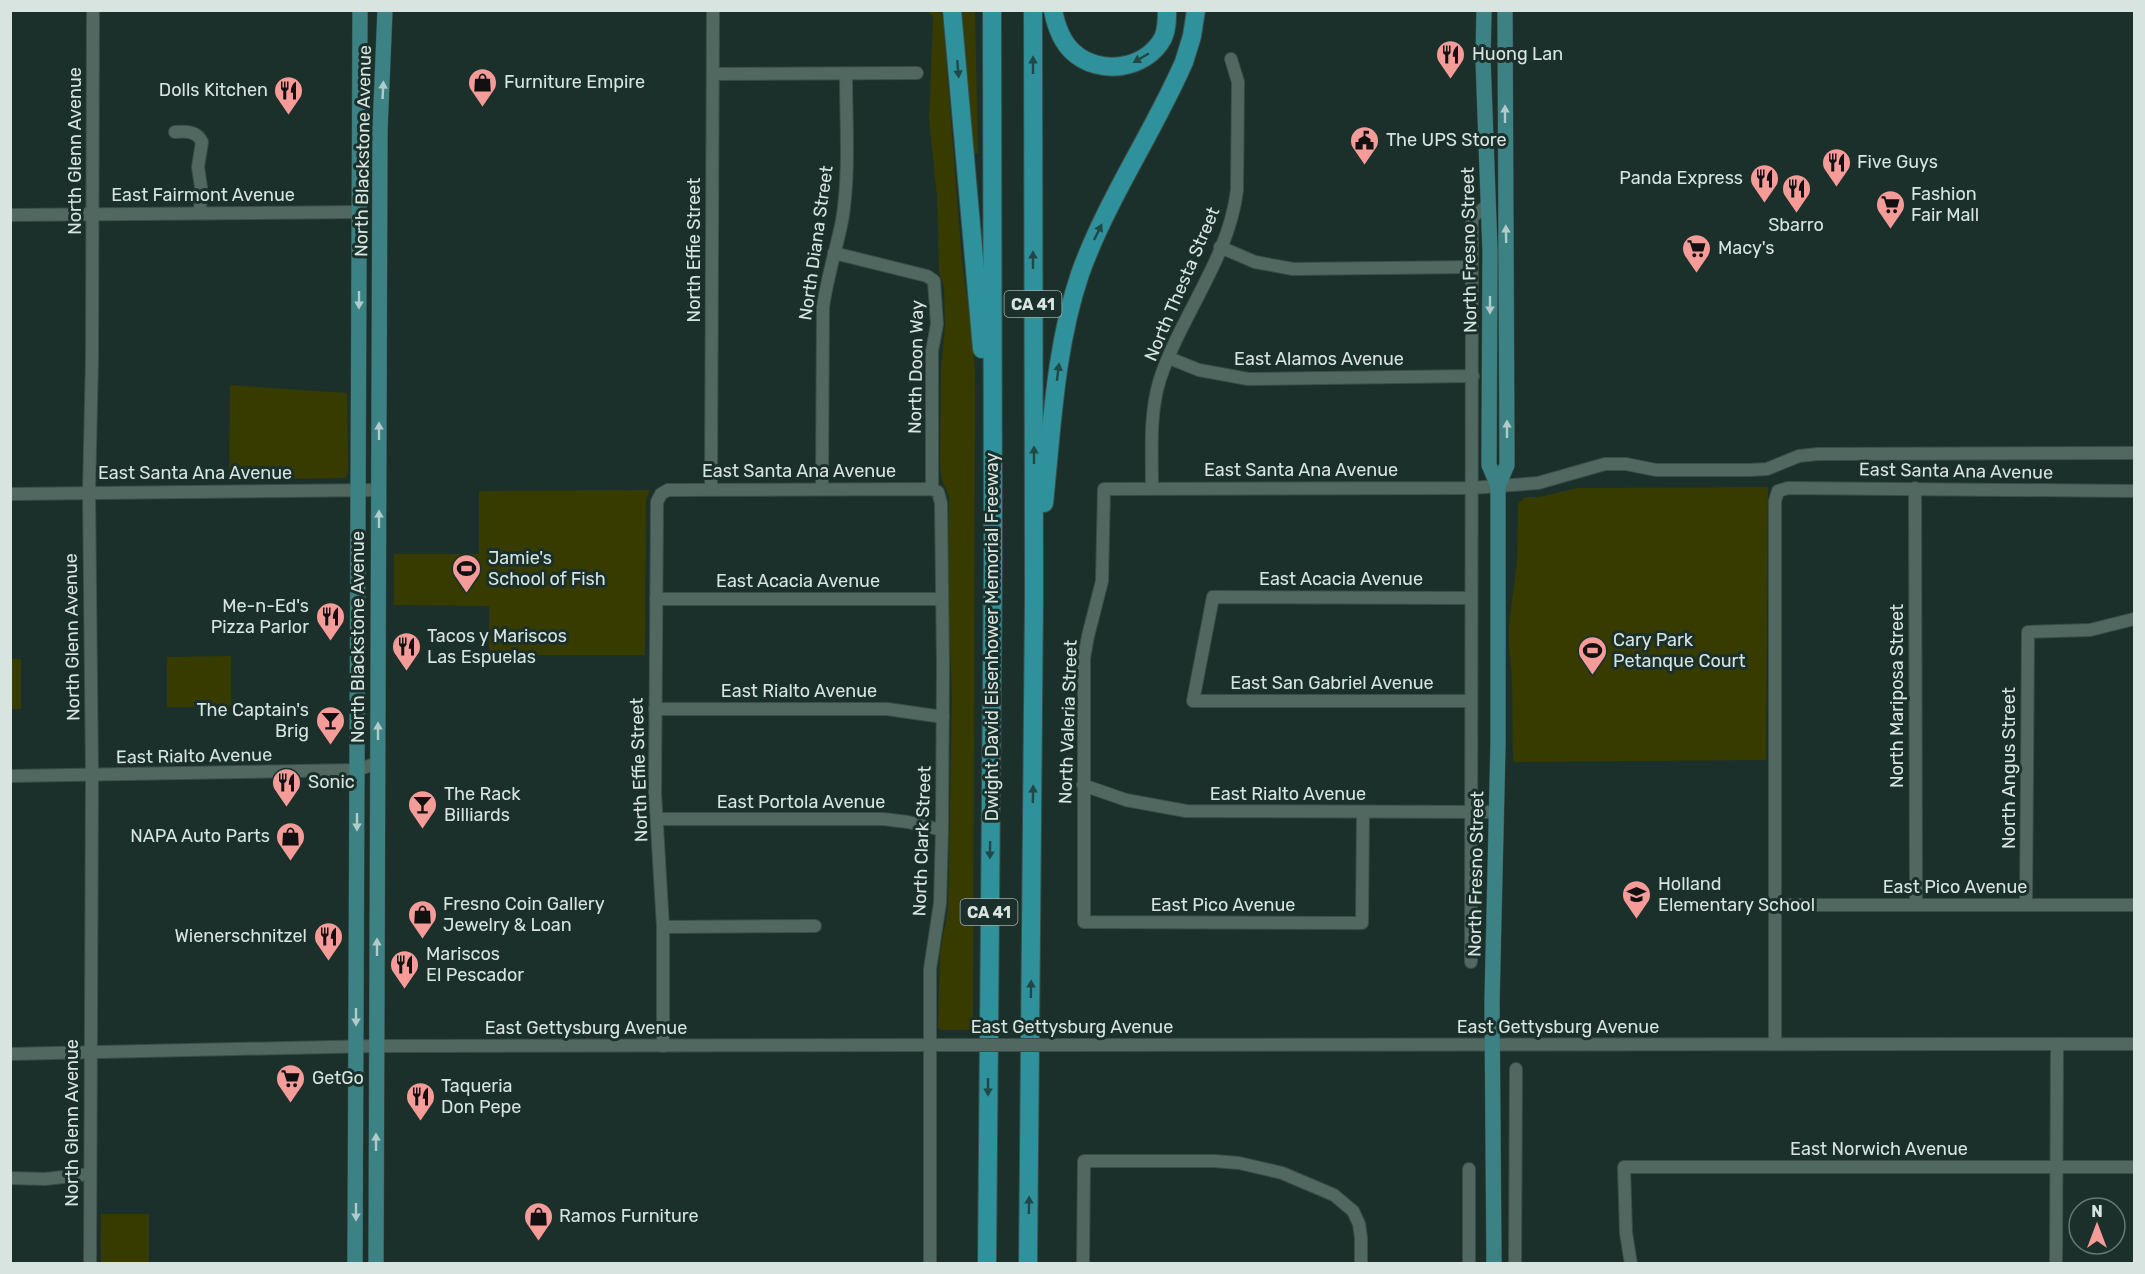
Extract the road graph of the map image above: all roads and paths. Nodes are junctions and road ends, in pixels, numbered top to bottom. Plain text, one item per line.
1 (93, 10) edge
2 (360, 10) edge
3 (385, 10) edge
4 (713, 10) edge
5 (952, 10) edge
6 (984, 10) edge
7 (992, 10) edge
8 (1033, 10) edge
9 (1053, 10) edge
10 (1167, 10) edge
11 (1196, 10) edge
12 (1484, 10) edge
13 (1505, 10) edge
14 (1231, 59) dead end
15 (917, 73) dead end
16 (713, 74) junction
17 (846, 74) junction
18 (360, 95) junction
19 (175, 132) dead end
20 (1486, 134) junction
21 (1505, 194) junction
22 (993, 198) junction
23 (1488, 205) junction
24 (380, 211) junction
25 (360, 212) junction
26 (200, 213) junction
27 (92, 214) junction
28 (10, 215) edge
29 (1220, 248) junction
30 (834, 253) junction
31 (1472, 267) junction
32 (380, 290) junction
33 (1169, 358) junction
34 (1473, 376) junction
35 (2134, 453) edge
36 (1498, 486) junction
37 (1152, 488) junction
38 (1472, 488) junction
39 (1915, 488) junction
40 (711, 489) junction
41 (822, 489) junction
42 (1104, 489) joint
43 (358, 490) junction
44 (379, 490) junction
45 (2134, 490) edge
46 (935, 491) junction
47 (89, 492) junction
48 (10, 494) edge
49 (661, 494) joint
50 (993, 560) junction
51 (1034, 597) junction
52 (941, 598) junction
53 (1470, 598) junction
54 (656, 599) junction
55 (2134, 619) edge
56 (1193, 701) joint
57 (1470, 702) junction
58 (655, 709) junction
59 (943, 717) junction
60 (377, 763) junction
61 (357, 770) junction
62 (10, 776) edge
63 (92, 776) junction
64 (1083, 785) junction
65 (1363, 812) junction
66 (1471, 812) junction
67 (1497, 812) junction
68 (658, 819) junction
69 (942, 830) junction
70 (1775, 905) junction
71 (1916, 905) junction
72 (2026, 905) junction
73 (2134, 905) edge
74 (1084, 922) joint
75 (815, 926) dead end
76 (663, 927) junction
77 (1471, 962) dead end
78 (1775, 1044) junction
79 (2056, 1044) junction
80 (2134, 1044) edge
81 (931, 1045) junction
82 (1493, 1045) junction
83 (356, 1046) junction
84 (376, 1046) junction
85 (663, 1046) junction
86 (90, 1052) junction
87 (10, 1054) edge
88 (1516, 1069) dead end
89 (2056, 1167) junction
90 (2134, 1167) edge
91 (1469, 1169) dead end
92 (90, 1174) junction
93 (10, 1178) edge
94 (90, 1263) edge
95 (356, 1263) edge
96 (376, 1263) edge
97 (930, 1263) edge
98 (987, 1263) edge
99 (1028, 1263) edge
100 (1083, 1263) edge
101 (1361, 1263) edge
102 (1469, 1263) edge
103 (1494, 1263) edge
104 (1515, 1263) edge
105 (1631, 1263) edge
106 (2056, 1263) edge

1 - 27 street, North Glenn Avenue
2 - 18 main road, North Blackstone Avenue
24 -> 3 main road, North Blackstone Avenue
4 - 16 street, North Effie Street
5 -> 50 highway
6 - 22 highway
7 - 22 highway, Dwight David Eisenhower Memorial Freeway / CA 41
51 -> 8 highway, CA 41
10 -> 9 highway
51 -> 11 highway
12 - 20 main road, North Fresno Street
21 -> 13 main road, North Fresno Street
14 - 29 street, North Thesta Street
15 - 17 street
16 - 17 street
16 - 40 street, North Effie Street
17 - 30 street, North Diana Street
18 - 24 main road
18 - 25 main road, North Blackstone Avenue
19 - 26 street
20 - 21 main road
20 - 23 main road, North Fresno Street
36 -> 21 main road, North Fresno Street
22 - 50 highway, Dwight David Eisenhower Memorial Freeway / CA 41
23 - 31 street
23 -> 36 main road, North Fresno Street
24 - 32 main road, North Blackstone Avenue
25 - 26 street, East Fairmont Avenue
25 - 32 main road
25 -> 43 main road, North Blackstone Avenue
26 - 27 street, East Fairmont Avenue
27 - 28 street, East Fairmont Avenue
27 - 47 street, North Glenn Avenue
29 - 31 street
29 - 33 street, North Thesta Street
30 - 41 street, North Diana Street
30 - 46 street, North Doon Way
31 - 34 street
44 -> 32 main road, North Blackstone Avenue
33 - 34 street, East Alamos Avenue
33 - 37 street, North Thesta Street
34 - 38 street
35 - 36 street, East Santa Ana Avenue
36 - 38 street, East Santa Ana Avenue
36 - 67 main road, North Fresno Street
37 - 38 street, East Santa Ana Avenue
37 - 42 street, East Santa Ana Avenue
38 - 53 street
39 - 45 street, East Santa Ana Avenue
39 - 70 street, East Santa Ana Avenue
39 - 71 street, North Mariposa Street
40 - 41 street, East Santa Ana Avenue
40 - 49 street, East Santa Ana Avenue
41 - 46 street, East Santa Ana Avenue
42 - 64 street, North Valeria Street
43 - 44 street, East Santa Ana Avenue
43 - 47 street, East Santa Ana Avenue
43 - 61 main road, North Blackstone Avenue
60 -> 44 main road, North Blackstone Avenue
46 - 52 street, North Clark Street
47 - 48 street, East Santa Ana Avenue
47 - 63 street, North Glenn Avenue
49 - 54 street, North Effie Street
50 -> 98 highway, Dwight David Eisenhower Memorial Freeway / CA 41
99 -> 51 highway, CA 41
52 - 54 street, East Acacia Avenue
52 - 59 street, North Clark Street
53 - 56 street, East Acacia Avenue
53 - 57 street
54 - 58 street, North Effie Street
55 - 72 street, North Angus Street
56 - 57 street, East San Gabriel Avenue
57 - 66 street
58 - 59 street, East Rialto Avenue
58 - 68 street, North Effie Street
59 - 69 street, North Clark Street
60 - 61 street, East Rialto Avenue
84 -> 60 main road, North Blackstone Avenue
61 - 63 street, East Rialto Avenue
61 -> 83 main road, North Blackstone Avenue
62 - 63 street, East Rialto Avenue
63 - 86 street, North Glenn Avenue
64 - 65 street, East Rialto Avenue
64 - 74 street, North Valeria Street
65 - 66 street, East Rialto Avenue
65 - 74 street, East Pico Avenue
66 - 67 street, East Rialto Avenue
66 - 77 street
67 - 82 main road, North Fresno Street
68 - 69 street, East Portola Avenue
68 - 76 street, North Effie Street
69 - 81 street, North Clark Street
70 - 71 street, East Pico Avenue
70 - 78 street
71 - 72 street, East Pico Avenue
72 - 73 street, East Pico Avenue
75 - 76 street
76 - 85 street, North Effie Street
78 - 79 street, East Gettysburg Avenue
78 - 82 street, East Gettysburg Avenue
79 - 80 street, East Gettysburg Avenue
79 - 89 street
81 - 82 street, East Gettysburg Avenue, bridge
81 - 85 street, East Gettysburg Avenue
81 - 97 street, North Clark Street
82 - 103 main road, North Fresno Street
83 - 84 street, East Gettysburg Avenue
83 - 86 street, East Gettysburg Avenue
83 -> 95 main road, North Blackstone Avenue
84 - 85 street, East Gettysburg Avenue
96 -> 84 main road, North Blackstone Avenue
86 - 87 street, East Gettysburg Avenue
86 - 92 street, North Glenn Avenue
88 - 104 street
89 - 90 street, East Norwich Avenue
89 - 105 street, East Norwich Avenue
89 - 106 street
91 - 102 street
92 - 93 street
92 - 94 street, North Glenn Avenue
100 - 101 street

